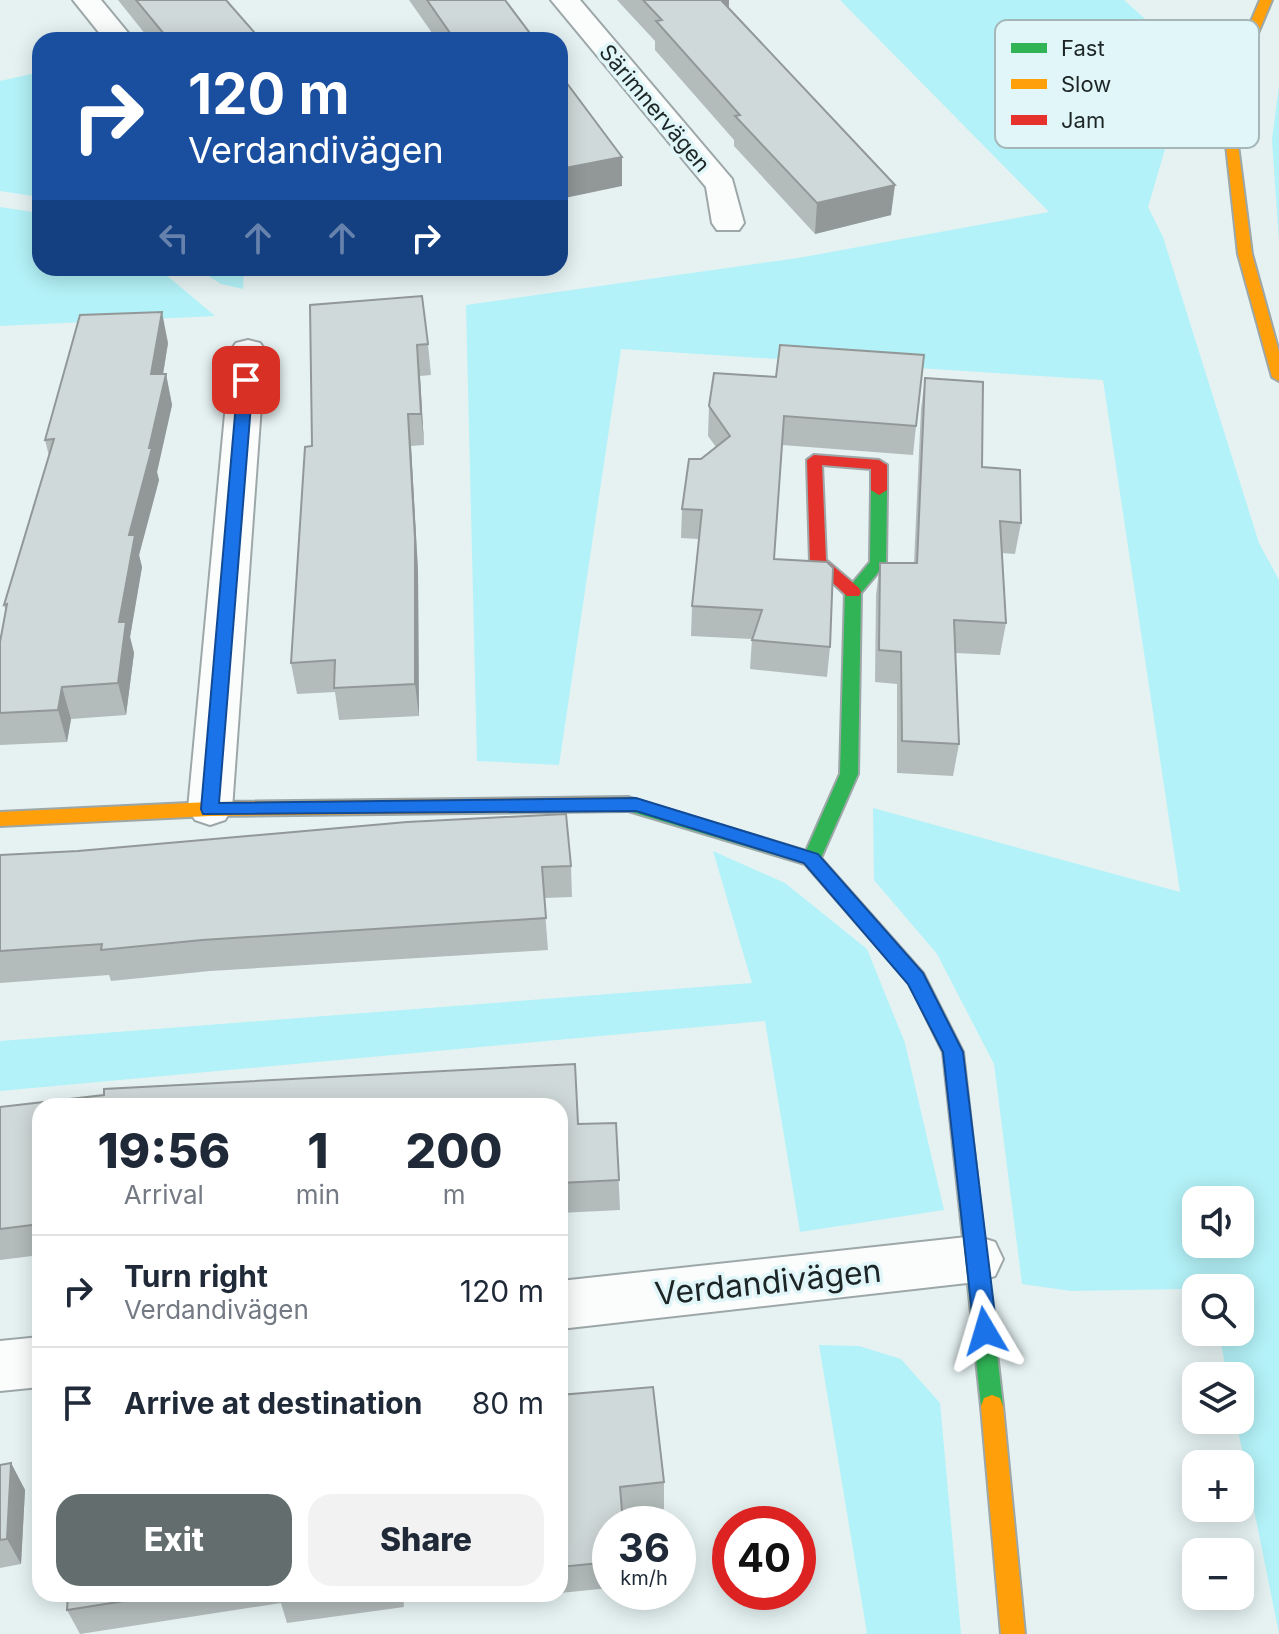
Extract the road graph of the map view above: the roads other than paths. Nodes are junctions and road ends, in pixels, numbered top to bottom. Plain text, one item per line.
1 (87, 0) edge
2 (565, 0) edge
3 (1266, 0) edge
4 (1258, 20) edge
5 (113, 32) edge
6 (1232, 148) edge
7 (728, 223) dead end
8 (248, 350) dead end
9 (1279, 377) edge
10 (853, 592) junction
11 (210, 809) junction
12 (0, 819) edge
13 (811, 859) junction
14 (976, 1259) junction
15 (568, 1304) edge
16 (32, 1363) edge
17 (0, 1366) edge
18 (1013, 1634) edge

1 - 5 street
2 - 7 street, Särimnervägen
3 - 4 street
6 - 9 street
8 - 11 street
10 - 10 street
10 - 13 street
11 - 12 street
11 - 13 street
13 - 14 street
14 - 15 street, Verdandivägen
14 - 18 street
16 - 17 street

